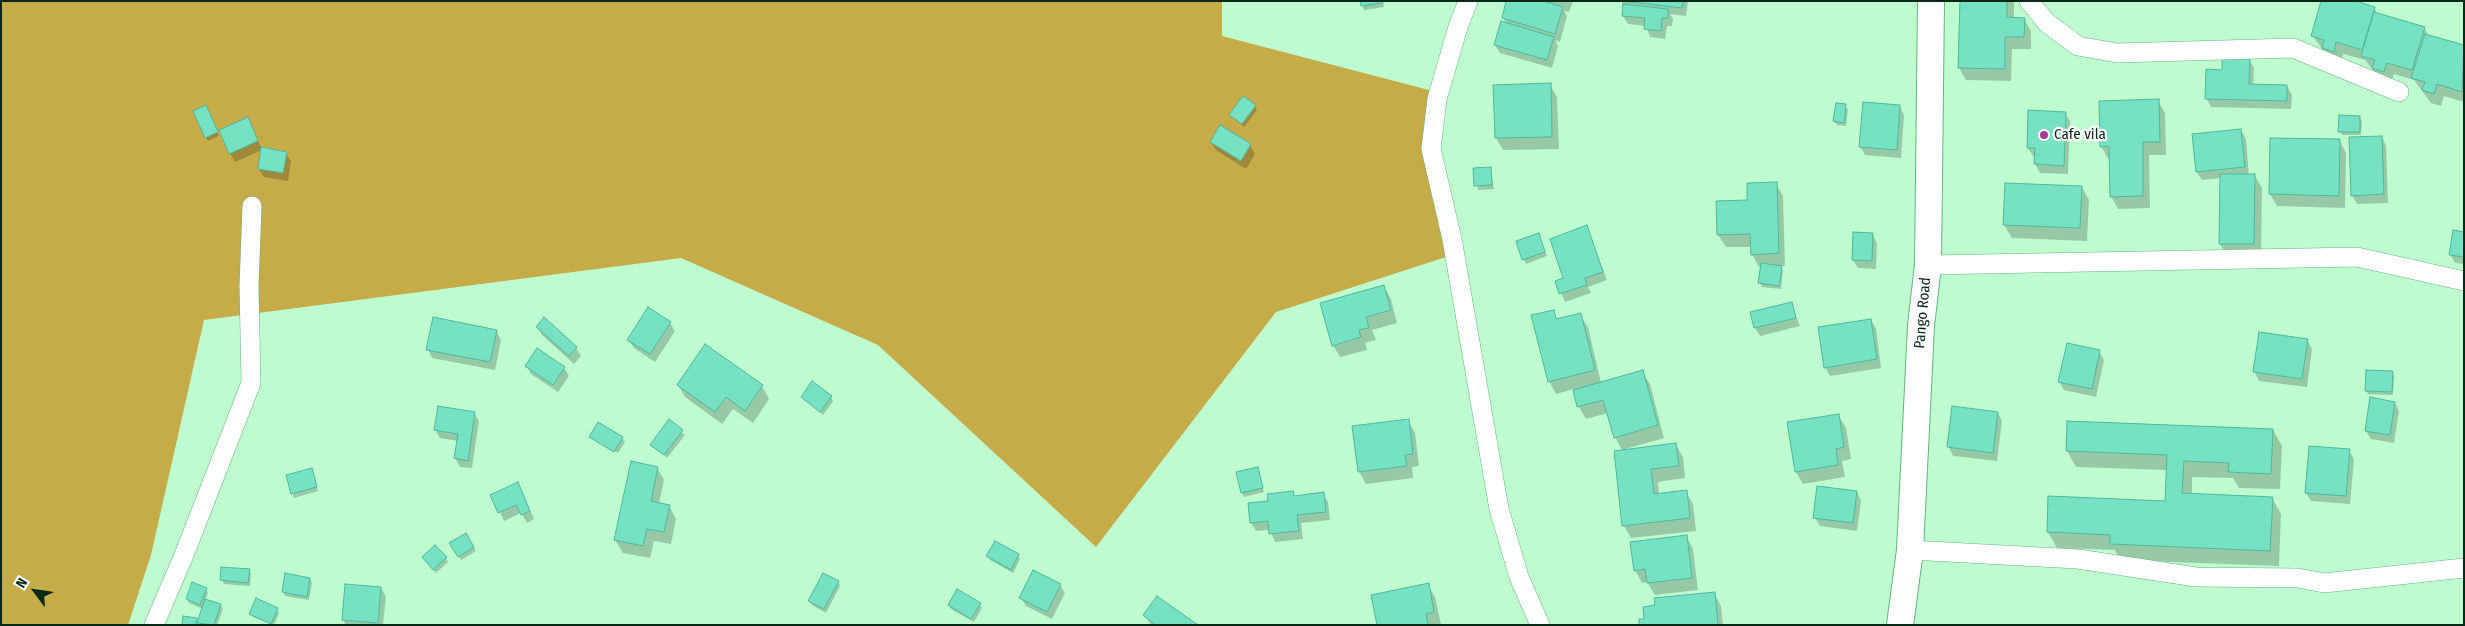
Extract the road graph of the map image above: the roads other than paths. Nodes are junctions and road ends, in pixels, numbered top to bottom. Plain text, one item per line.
1 (1468, 1) edge
2 (1930, 1) edge
3 (2029, 1) edge
4 (2399, 92) dead end
5 (252, 206) dead end
6 (1928, 264) junction
7 (2464, 281) edge
8 (1910, 550) junction
9 (2464, 568) edge
10 (154, 625) edge
11 (1540, 625) edge
12 (1900, 625) edge

1 - 11 street
2 - 6 street, Pango Road
3 - 4 street
5 - 10 street
6 - 7 street
6 - 8 street, Pango Road
8 - 9 street
8 - 12 street, Pango Road

